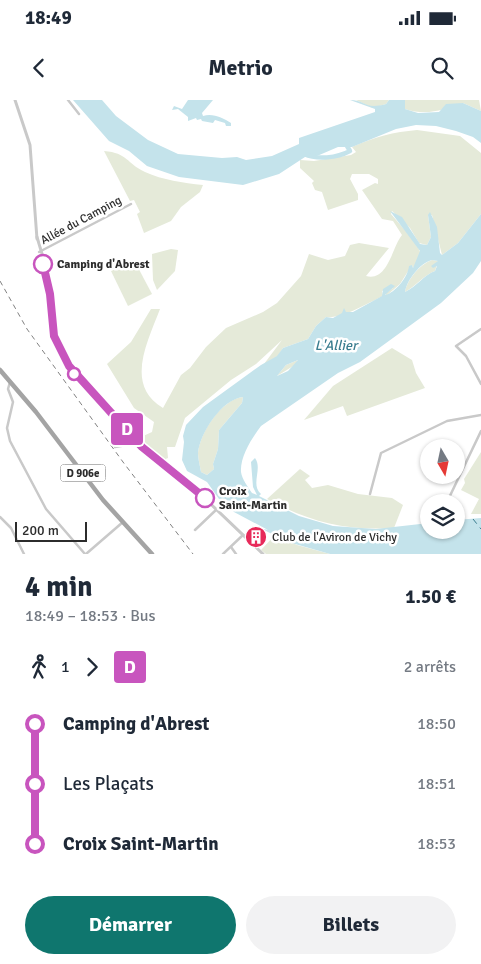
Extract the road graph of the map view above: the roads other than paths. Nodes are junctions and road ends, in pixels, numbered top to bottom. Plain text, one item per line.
1 (15, 100) edge
2 (68, 100) edge
3 (79, 114) dead end
4 (131, 204) dead end
5 (40, 252) junction
6 (481, 329) edge
7 (0, 370) edge
8 (10, 382) junction
9 (481, 384) edge
10 (481, 415) edge
11 (481, 431) edge
12 (138, 443) junction
13 (115, 447) dead end
14 (370, 494) dead end
15 (451, 494) edge
16 (217, 510) junction
17 (0, 518) edge
18 (123, 522) junction
19 (195, 530) dead end
20 (243, 535) junction
21 (231, 547) junction
22 (24, 554) edge
23 (86, 554) edge
24 (152, 554) edge
25 (223, 554) edge
26 (235, 554) edge
27 (263, 554) edge

1 - 5 street
2 - 3 street
4 - 5 street, Allée du Camping
5 - 12 street
6 - 9 street
7 - 8 main road, D 906e
8 - 18 main road, D 906e
8 - 23 street
10 - 14 street
11 - 15 street
12 - 13 street
12 - 16 street
16 - 19 street
16 - 20 street
17 - 22 street
18 - 23 street
18 - 24 main road, D 906e
20 - 21 street
20 - 27 street
21 - 25 street
21 - 26 street

